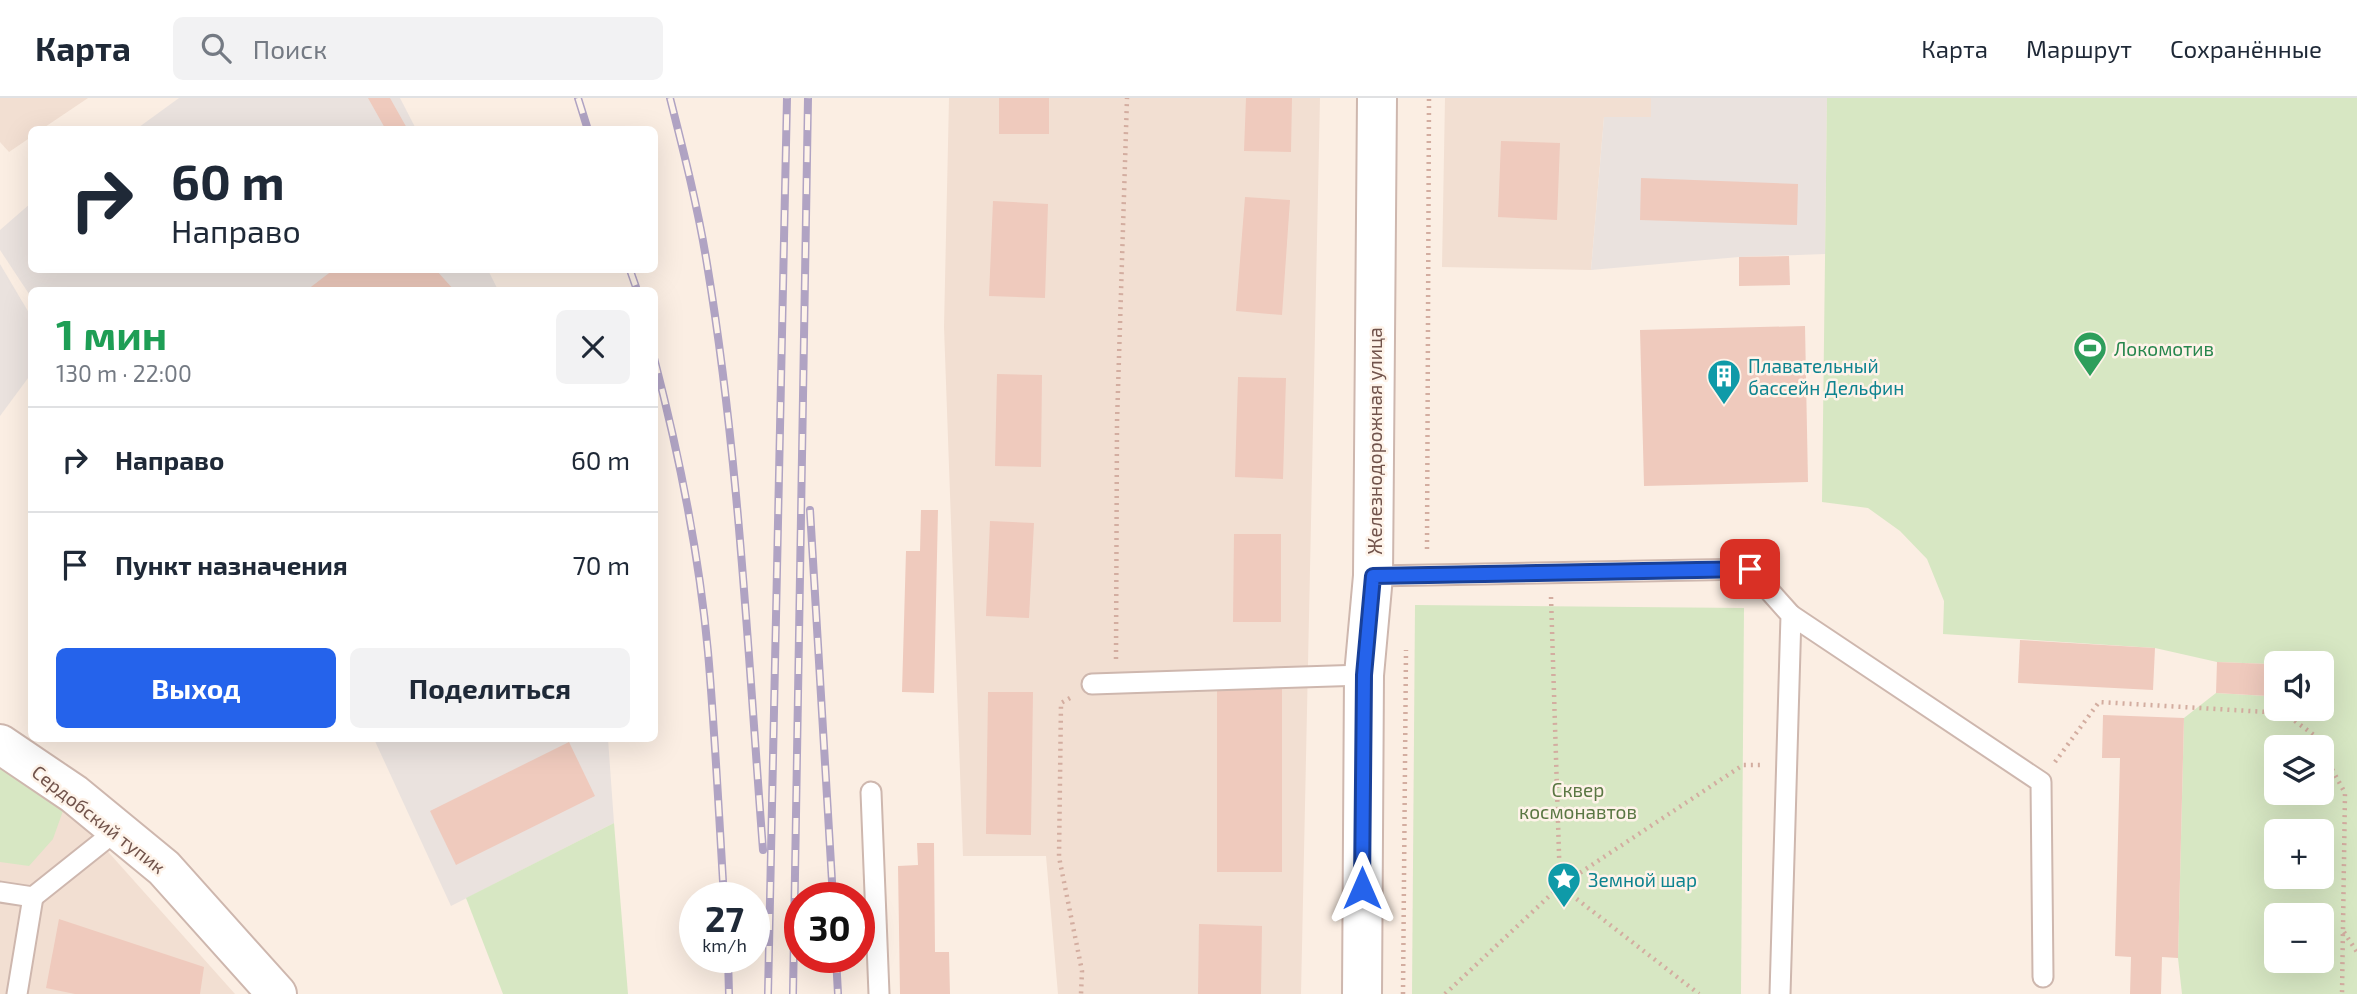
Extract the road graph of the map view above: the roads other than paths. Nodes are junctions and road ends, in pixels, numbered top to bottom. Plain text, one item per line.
1 (1377, 98) edge
2 (1373, 576) junction
3 (1791, 615) junction
4 (1364, 675) junction
5 (1092, 684) road end
6 (0, 744) edge
7 (871, 792) dead end
8 (117, 830) junction
9 (0, 892) edge
10 (33, 897) junction
11 (2043, 976) dead end
12 (17, 994) edge
13 (276, 994) edge
14 (879, 994) edge
15 (1362, 994) edge
16 (1780, 994) edge

1 - 2 street, Железнодорожная улица
2 - 3 lane
2 - 4 street, Железнодорожная улица
3 - 11 lane
3 - 16 lane
4 - 5 lane
4 - 15 street, Железнодорожная улица
6 - 8 street, Сердобский тупик
7 - 14 lane
8 - 10 lane
8 - 13 street, Сердобский тупик
9 - 10 lane
10 - 12 lane

